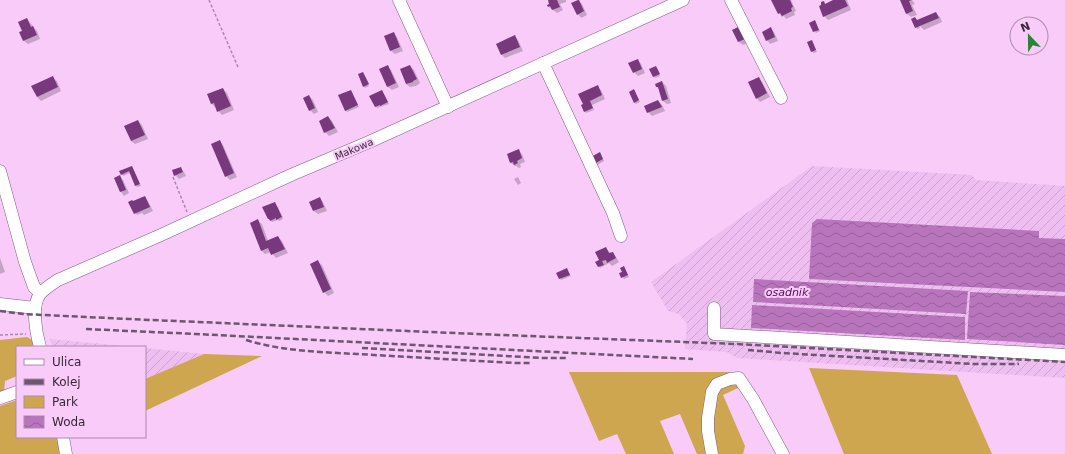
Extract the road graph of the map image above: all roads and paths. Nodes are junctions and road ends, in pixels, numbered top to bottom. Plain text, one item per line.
1 (209, 0) edge
2 (399, 0) edge
3 (683, 0) edge
4 (731, 0) edge
5 (543, 63) junction
6 (238, 68) dead end
7 (781, 98) dead end
8 (448, 106) junction
9 (0, 171) edge
10 (173, 177) dead end
11 (191, 221) junction
12 (621, 236) dead end
13 (40, 293) junction
14 (0, 304) edge
15 (35, 308) junction
16 (714, 308) dead end
17 (36, 333) junction
18 (0, 335) edge
19 (40, 346) edge
20 (1065, 355) edge
21 (16, 392) edge
22 (0, 398) edge
23 (63, 438) edge
24 (66, 454) edge
25 (712, 454) edge
26 (783, 454) edge

1 - 6 path
2 - 8 street
3 - 5 street, Makowa
4 - 7 street
5 - 8 street, Makowa
5 - 12 street
8 - 11 street, Makowa
9 - 13 street
10 - 11 path
11 - 13 street, Makowa
13 - 15 street
14 - 15 street
15 - 17 street
16 - 20 street
17 - 18 path
17 - 19 street
21 - 22 street
23 - 24 street
25 - 26 street

